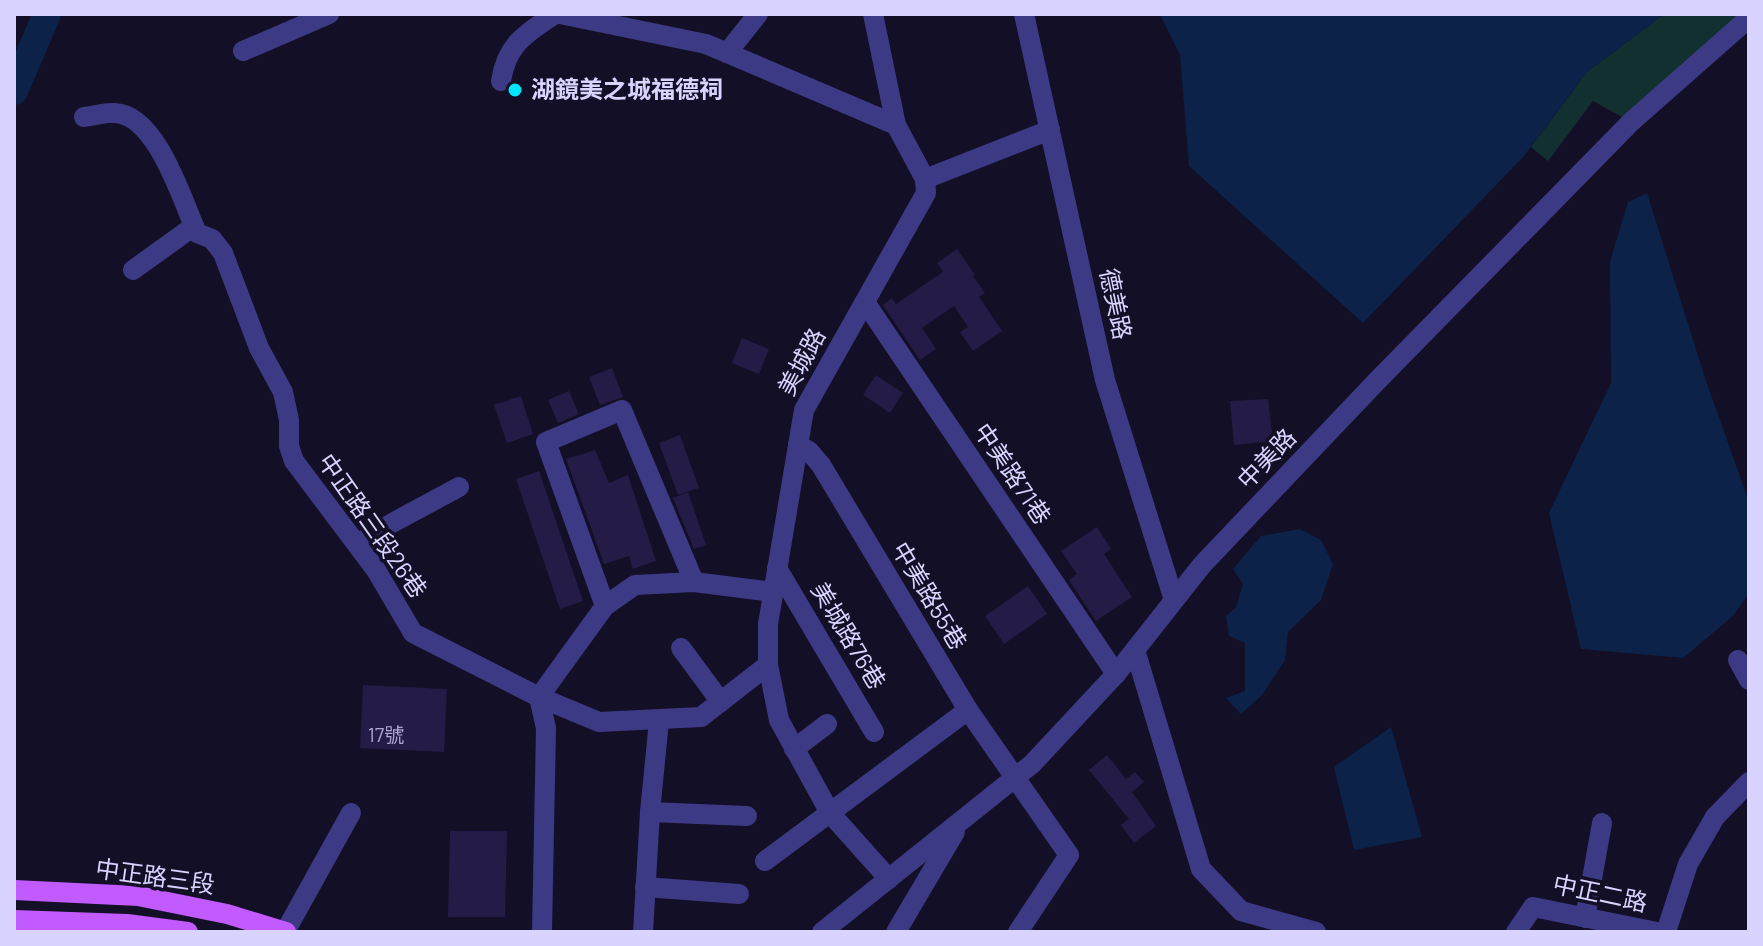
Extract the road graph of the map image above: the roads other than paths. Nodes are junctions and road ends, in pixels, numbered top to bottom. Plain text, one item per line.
1 (329, 14) edge
2 (558, 14) edge
3 (758, 14) edge
4 (873, 14) edge
5 (1024, 14) edge
6 (1749, 18) edge
7 (243, 51) dead end
8 (727, 53) junction
9 (501, 81) dead end
10 (84, 117) dead end
11 (896, 125) junction
12 (1050, 130) junction
13 (925, 179) junction
14 (194, 226) junction
15 (133, 270) dead end
16 (865, 302) junction
17 (798, 445) junction
18 (459, 487) dead end
19 (357, 544) junction
20 (777, 568) junction
21 (694, 582) junction
22 (773, 592) junction
23 (1174, 600) junction
24 (605, 606) junction
25 (681, 648) dead end
26 (1135, 650) junction
27 (1738, 660) dead end
28 (768, 665) junction
29 (1116, 674) junction
30 (1749, 680) edge
31 (539, 697) junction
32 (721, 702) junction
33 (968, 710) junction
34 (659, 721) junction
35 (827, 724) dead end
36 (874, 732) dead end
37 (794, 749) junction
38 (1014, 778) junction
39 (1749, 782) edge
40 (650, 812) junction
41 (351, 813) dead end
42 (830, 813) junction
43 (747, 816) dead end
44 (963, 819) junction
45 (1602, 823) dead end
46 (765, 861) dead end
47 (889, 879) junction
48 (645, 887) junction
49 (14, 890) edge
50 (739, 894) dead end
51 (1585, 918) junction
52 (14, 920) edge
53 (188, 932) edge
54 (285, 932) edge
55 (542, 932) edge
56 (643, 932) edge
57 (822, 932) edge
58 (896, 932) edge
59 (1018, 932) edge
60 (1316, 932) edge
61 (1516, 932) edge
62 (1657, 932) edge
63 (1666, 932) edge

1 - 7 street
2 - 8 street
2 - 9 street
3 - 8 street
4 - 11 street
5 - 12 street, 德美路
6 - 23 street, 中美路
8 - 11 street
10 - 14 street, 中正路三段26巷
11 - 13 street
12 - 13 street
12 - 23 street, 德美路
13 - 16 street, 美城路
14 - 15 street
14 - 19 street, 中正路三段26巷
16 - 17 street, 美城路
16 - 29 street, 中美路71巷
17 - 20 street, 美城路
17 - 33 street, 中美路55巷
18 - 19 street
19 - 31 street, 中正路三段26巷
20 - 22 street, 美城路
20 - 36 street, 美城路76巷
21 - 22 street
21 - 24 street
21 - 24 street
22 - 28 street, 美城路
23 - 26 street, 中美路
24 - 31 street
25 - 32 street
26 - 29 street, 中美路
26 - 60 street
27 - 30 street
28 - 32 street
28 - 37 street, 美城路
29 - 38 street, 中美路
31 - 34 street, 中正路三段26巷
31 - 55 street
32 - 34 street
33 - 38 street, 中美路55巷
33 - 42 street
34 - 40 street
35 - 37 street
37 - 42 street, 美城路
38 - 44 street, 中美路
38 - 59 street, 中美路55巷
39 - 63 street
40 - 43 street
40 - 48 street
41 - 54 street
42 - 46 street
42 - 47 street, 美城路
44 - 47 street, 中美路
44 - 58 street
45 - 51 street
47 - 57 street, 中美路
48 - 50 street
48 - 56 street
49 - 54 main road, 中正路三段
51 - 61 street, 中正二路
51 - 62 street, 中正二路
52 - 53 main road, 中正路三段

